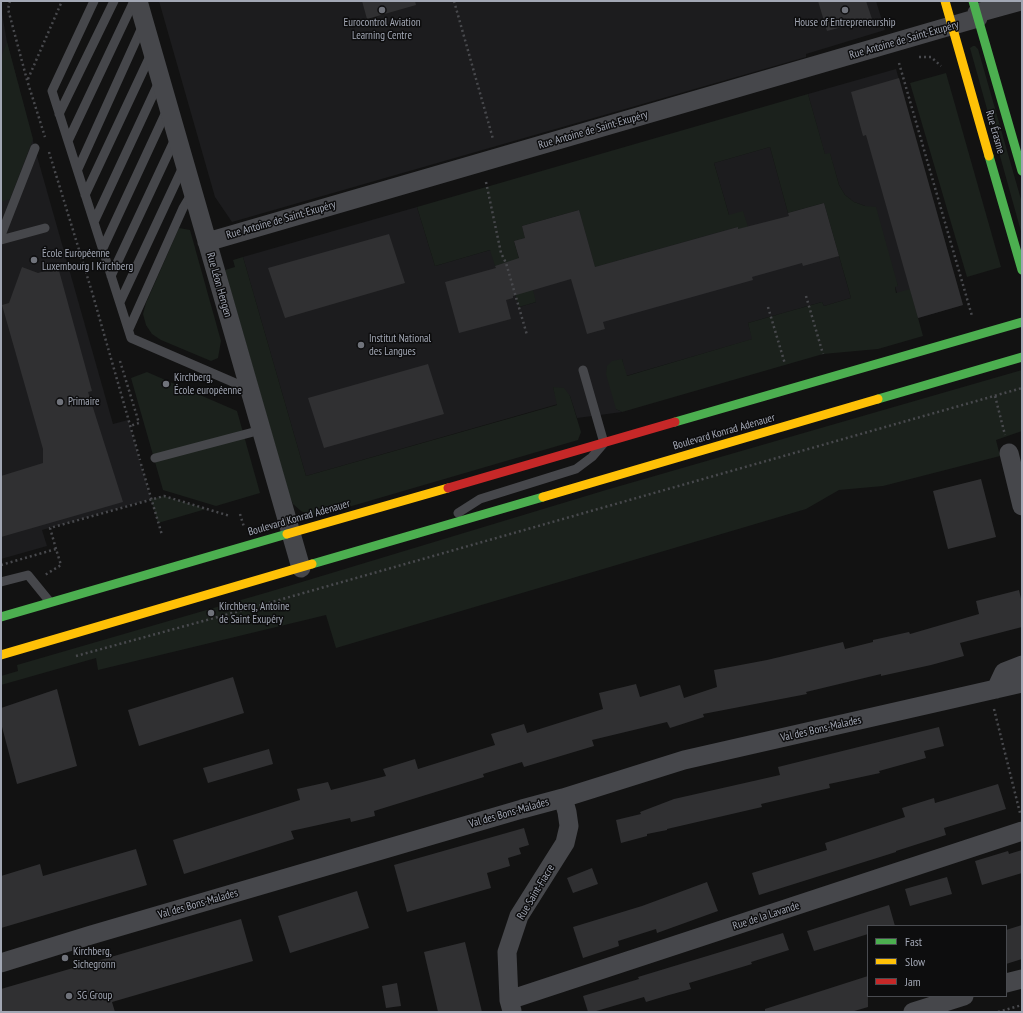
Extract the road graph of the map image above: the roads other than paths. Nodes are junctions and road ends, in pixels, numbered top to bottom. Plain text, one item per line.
1 (94, 1) edge
2 (114, 1) edge
3 (134, 1) edge
4 (138, 1) edge
5 (945, 1) edge
6 (1021, 1) edge
7 (976, 11) edge
8 (144, 22) junction
9 (952, 26) junction
10 (152, 51) junction
11 (160, 79) junction
12 (168, 107) junction
13 (59, 114) junction
14 (177, 135) junction
15 (68, 141) junction
16 (35, 148) dead end
17 (185, 164) junction
18 (78, 169) junction
19 (1022, 171) edge
20 (193, 192) junction
21 (85, 195) junction
22 (94, 222) junction
23 (45, 228) dead end
24 (1, 235) edge
25 (1, 240) edge
26 (207, 242) junction
27 (103, 248) junction
28 (1022, 270) edge
29 (111, 276) junction
30 (120, 302) junction
31 (1022, 322) edge
32 (129, 329) junction
33 (1022, 356) edge
34 (583, 370) dead end
35 (250, 390) junction
36 (261, 430) junction
37 (604, 443) junction
38 (1009, 453) road end
39 (155, 458) dead end
40 (1022, 506) edge
41 (432, 530) junction
42 (291, 533) junction
43 (301, 568) junction
44 (1, 582) edge
45 (51, 603) junction
46 (1, 617) edge
47 (1, 655) edge
48 (1022, 665) edge
49 (1022, 683) edge
50 (994, 696) junction
51 (563, 798) junction
52 (1022, 831) edge
53 (1, 964) edge
54 (1022, 979) edge
55 (1007, 983) edge
56 (961, 997) edge
57 (511, 1006) edge
58 (913, 1012) edge

1 - 13 lane
2 - 13 lane
3 - 15 lane
4 - 8 street, Rue Léon Hengen
5 - 9 main road, Rue Érasme
6 - 7 street, Rue Antoine de Saint-Exupéry
7 - 9 street, Rue Antoine de Saint-Exupéry
7 - 19 main road, Rue Érasme
8 - 10 street, Rue Léon Hengen
8 - 18 lane
9 - 26 street, Rue Antoine de Saint-Exupéry
9 - 28 main road, Rue Érasme
10 - 11 street, Rue Léon Hengen
10 - 21 lane
11 - 12 street, Rue Léon Hengen
11 - 22 lane
12 - 14 street, Rue Léon Hengen
12 - 27 lane
13 - 15 lane
14 - 17 street, Rue Léon Hengen
14 - 29 lane
15 - 18 lane
16 - 24 lane
17 - 20 street, Rue Léon Hengen
17 - 30 lane
18 - 21 lane
20 - 26 street, Rue Léon Hengen
20 - 32 lane
21 - 22 lane
22 - 27 lane
23 - 25 lane
26 - 35 street, Rue Léon Hengen
27 - 29 lane
29 - 30 lane
30 - 32 lane
31 - 37 main road, Boulevard Konrad Adenauer
32 - 35 lane
33 - 41 main road, Boulevard Konrad Adenauer
34 - 37 lane
35 - 36 street, Rue Léon Hengen
36 - 39 lane
36 - 42 street, Rue Léon Hengen
37 - 41 lane, Boulevard Konrad Adenauer
37 - 42 main road, Boulevard Konrad Adenauer
38 - 40 street
41 - 43 main road, Boulevard Konrad Adenauer
42 - 43 street, Rue Léon Hengen
42 - 45 main road, Boulevard Konrad Adenauer
43 - 47 main road, Boulevard Konrad Adenauer
44 - 45 lane
45 - 46 main road, Boulevard Konrad Adenauer
48 - 50 street
49 - 50 street, Val des Bons-Malades
50 - 51 street, Val des Bons-Malades
51 - 53 street, Val des Bons-Malades
51 - 57 street, Rue Saint-Fiacre
52 - 57 street, Rue de la Lavande
54 - 55 street
56 - 58 street

